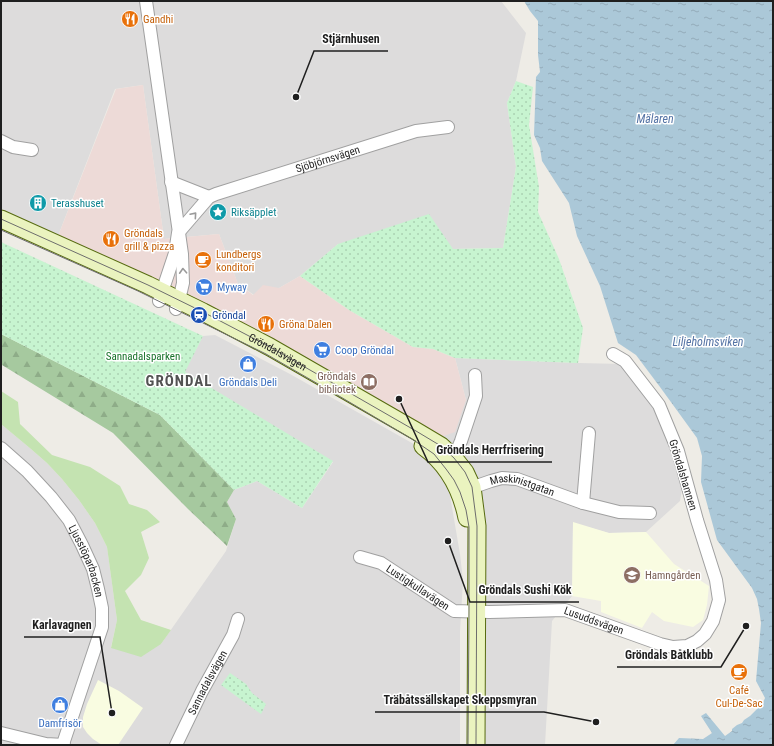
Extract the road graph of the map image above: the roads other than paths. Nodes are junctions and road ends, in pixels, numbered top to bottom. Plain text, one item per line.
1 (146, 1) edge
2 (448, 127) dead end
3 (1, 141) edge
4 (32, 150) dead end
5 (171, 182) junction
6 (209, 197) junction
7 (1, 219) edge
8 (1, 230) edge
9 (178, 233) junction
10 (161, 297) junction
11 (177, 305) junction
12 (613, 354) dead end
13 (475, 375) dead end
14 (589, 433) dead end
15 (1, 448) edge
16 (450, 463) junction
17 (466, 490) junction
18 (584, 503) junction
19 (650, 513) dead end
20 (696, 520) joint
21 (360, 557) dead end
22 (473, 612) junction
23 (238, 619) dead end
24 (1, 733) edge
25 (63, 745) edge
26 (176, 745) edge
27 (468, 745) edge
28 (476, 745) edge

1 - 5 street
2 - 6 street, Sjöbjörnsvägen
3 - 4 street
5 - 6 street
5 - 9 street
9 -> 6 street, Sjöbjörnsvägen
7 - 10 street, Gröndalsvägen
8 - 10 street, Gröndalsvägen
9 - 10 street
11 -> 9 street
10 - 11 street, Gröndalsvägen
11 - 16 street, Gröndalsvägen
12 - 20 street, Gröndalshamnen
13 - 16 street
14 - 18 street
15 - 25 street, Ljusstöparbacken
16 - 17 street, Gröndalsvägen
17 - 18 street, Maskinistgatan
17 - 22 street, Gröndalsvägen
18 - 19 street, Maskinistgatan
20 - 22 street, Lusuddsvägen
21 - 22 street, Lustigkullavägen
22 - 27 street, Gröndalsvägen
22 - 28 street, Gröndalsvägen
23 - 26 street, Sannadalsvägen
24 - 25 street

